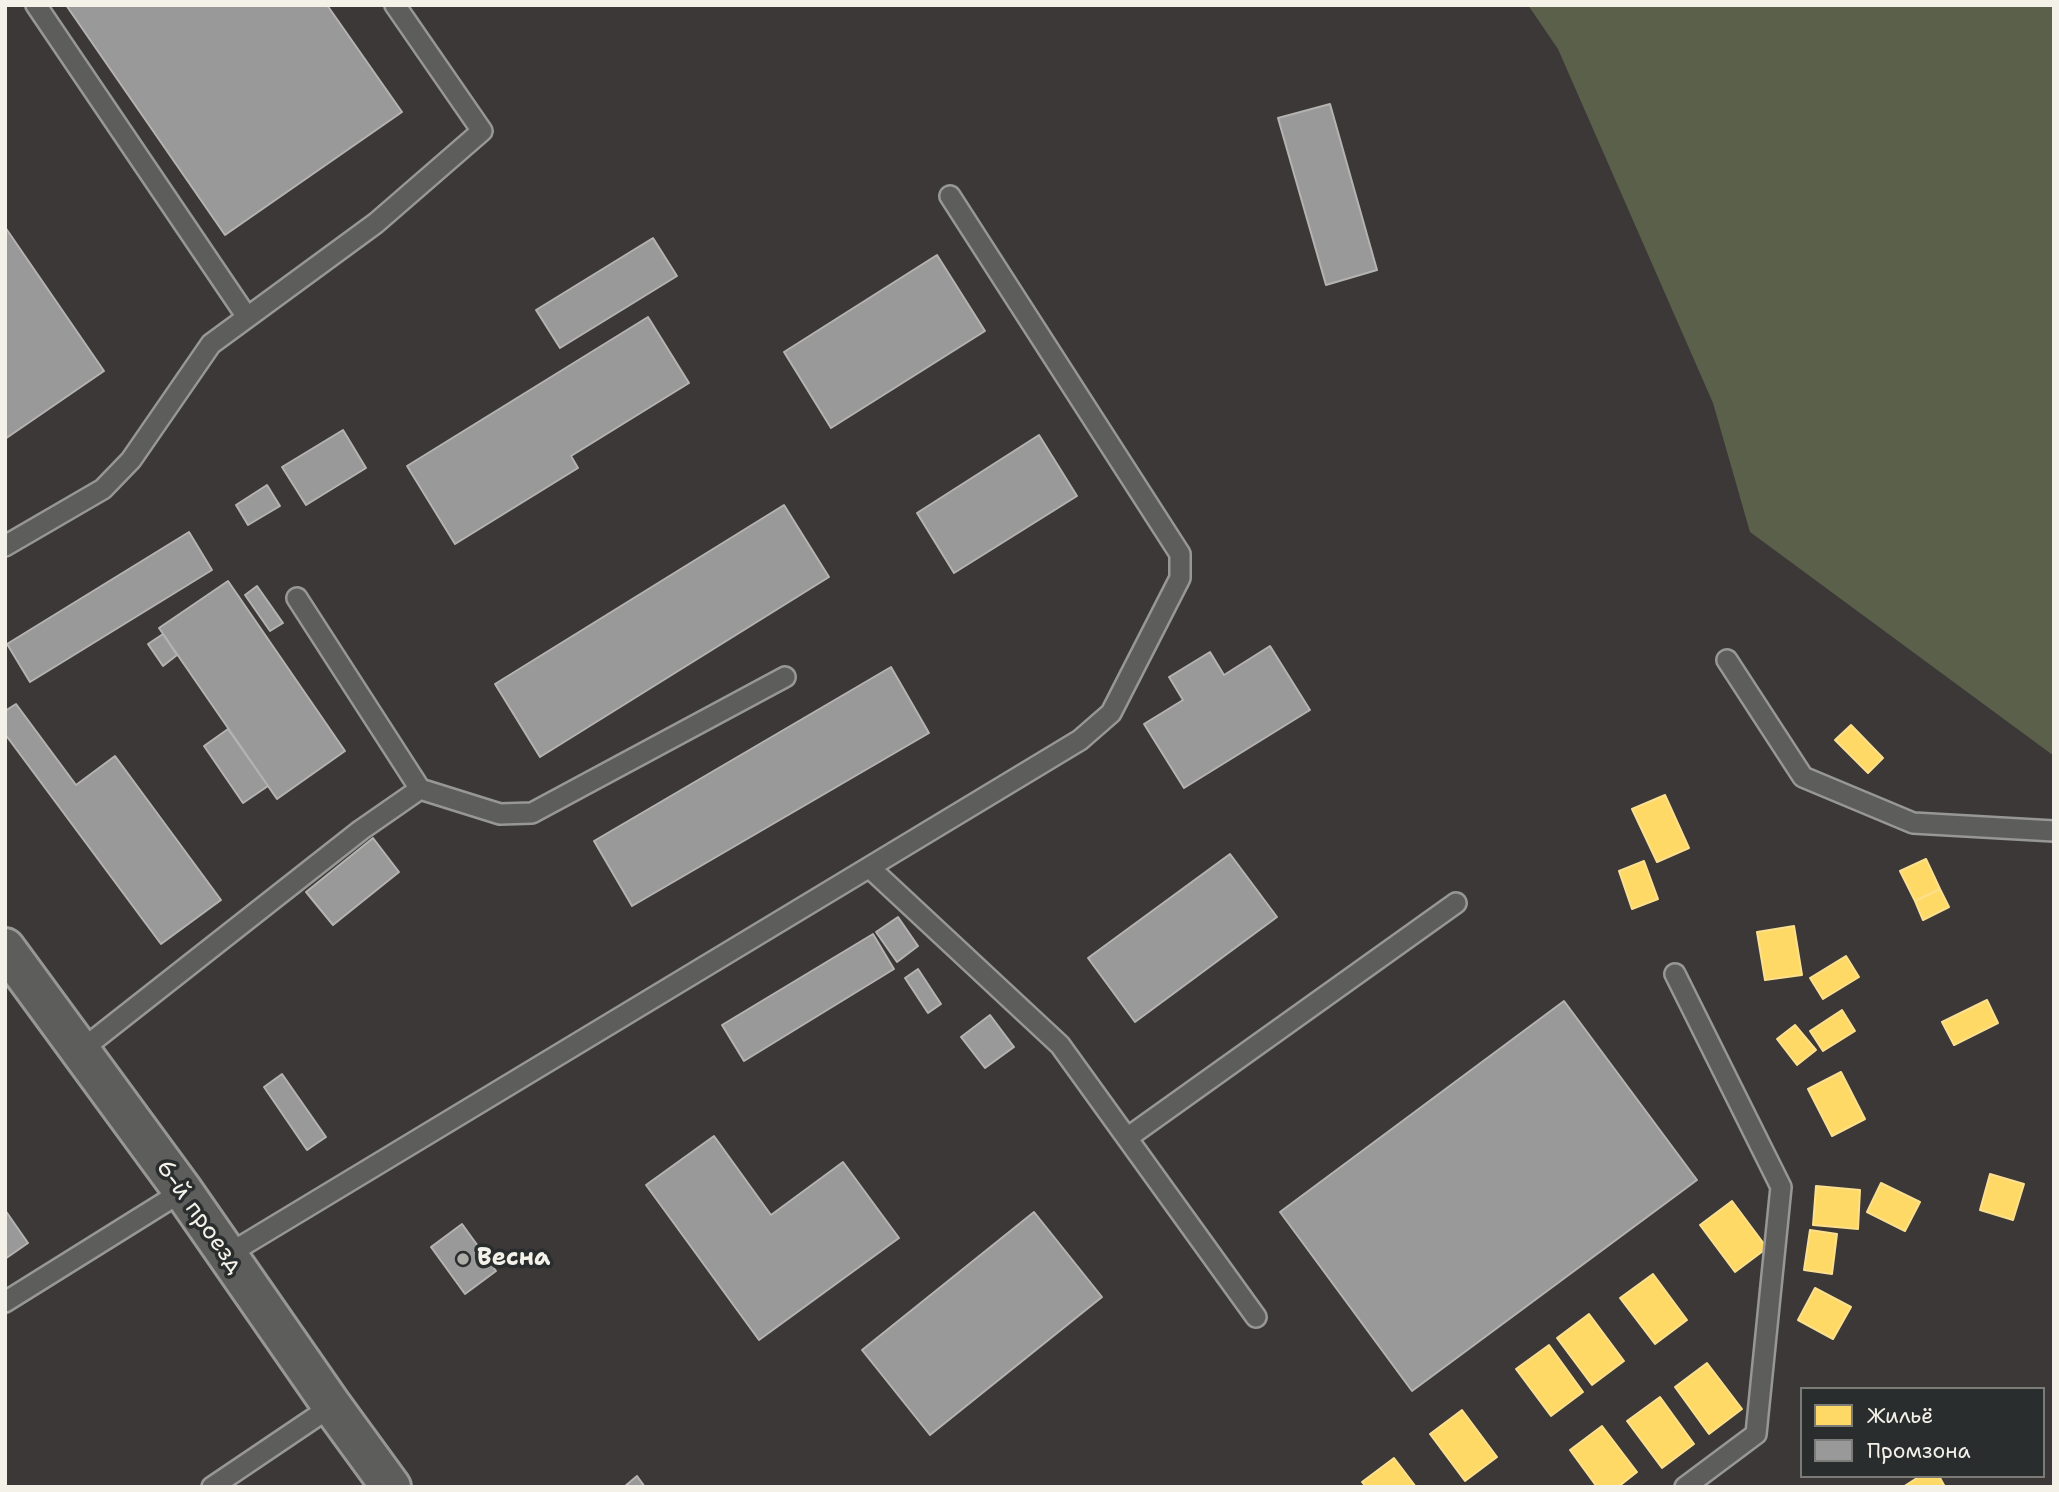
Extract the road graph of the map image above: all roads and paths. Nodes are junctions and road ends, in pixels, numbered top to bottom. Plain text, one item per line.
1 (36, 5) edge
2 (395, 5) edge
3 (950, 196) dead end
4 (247, 317) junction
5 (5, 546) edge
6 (297, 598) dead end
7 (1727, 660) dead end
8 (785, 677) dead end
9 (420, 789) junction
10 (2054, 831) edge
11 (870, 869) junction
12 (1455, 903) dead end
13 (5, 948) edge
14 (1675, 974) dead end
15 (80, 1051) junction
16 (1127, 1138) junction
17 (183, 1191) junction
18 (227, 1255) junction
19 (5, 1302) edge
20 (1256, 1317) dead end
21 (332, 1406) junction
22 (212, 1487) edge
23 (391, 1487) edge
24 (1685, 1487) edge

1 - 4 lane
2 - 4 lane
3 - 11 lane
4 - 5 lane
6 - 9 lane
7 - 10 lane
8 - 9 lane
9 - 15 lane
11 - 16 lane
11 - 18 lane
12 - 16 lane
13 - 15 street, 6-й проезд
14 - 24 lane
15 - 17 street, 6-й проезд
16 - 20 lane
17 - 18 street, 6-й проезд
17 - 19 lane
18 - 21 street, 6-й проезд
21 - 22 lane
21 - 23 street, 6-й проезд

